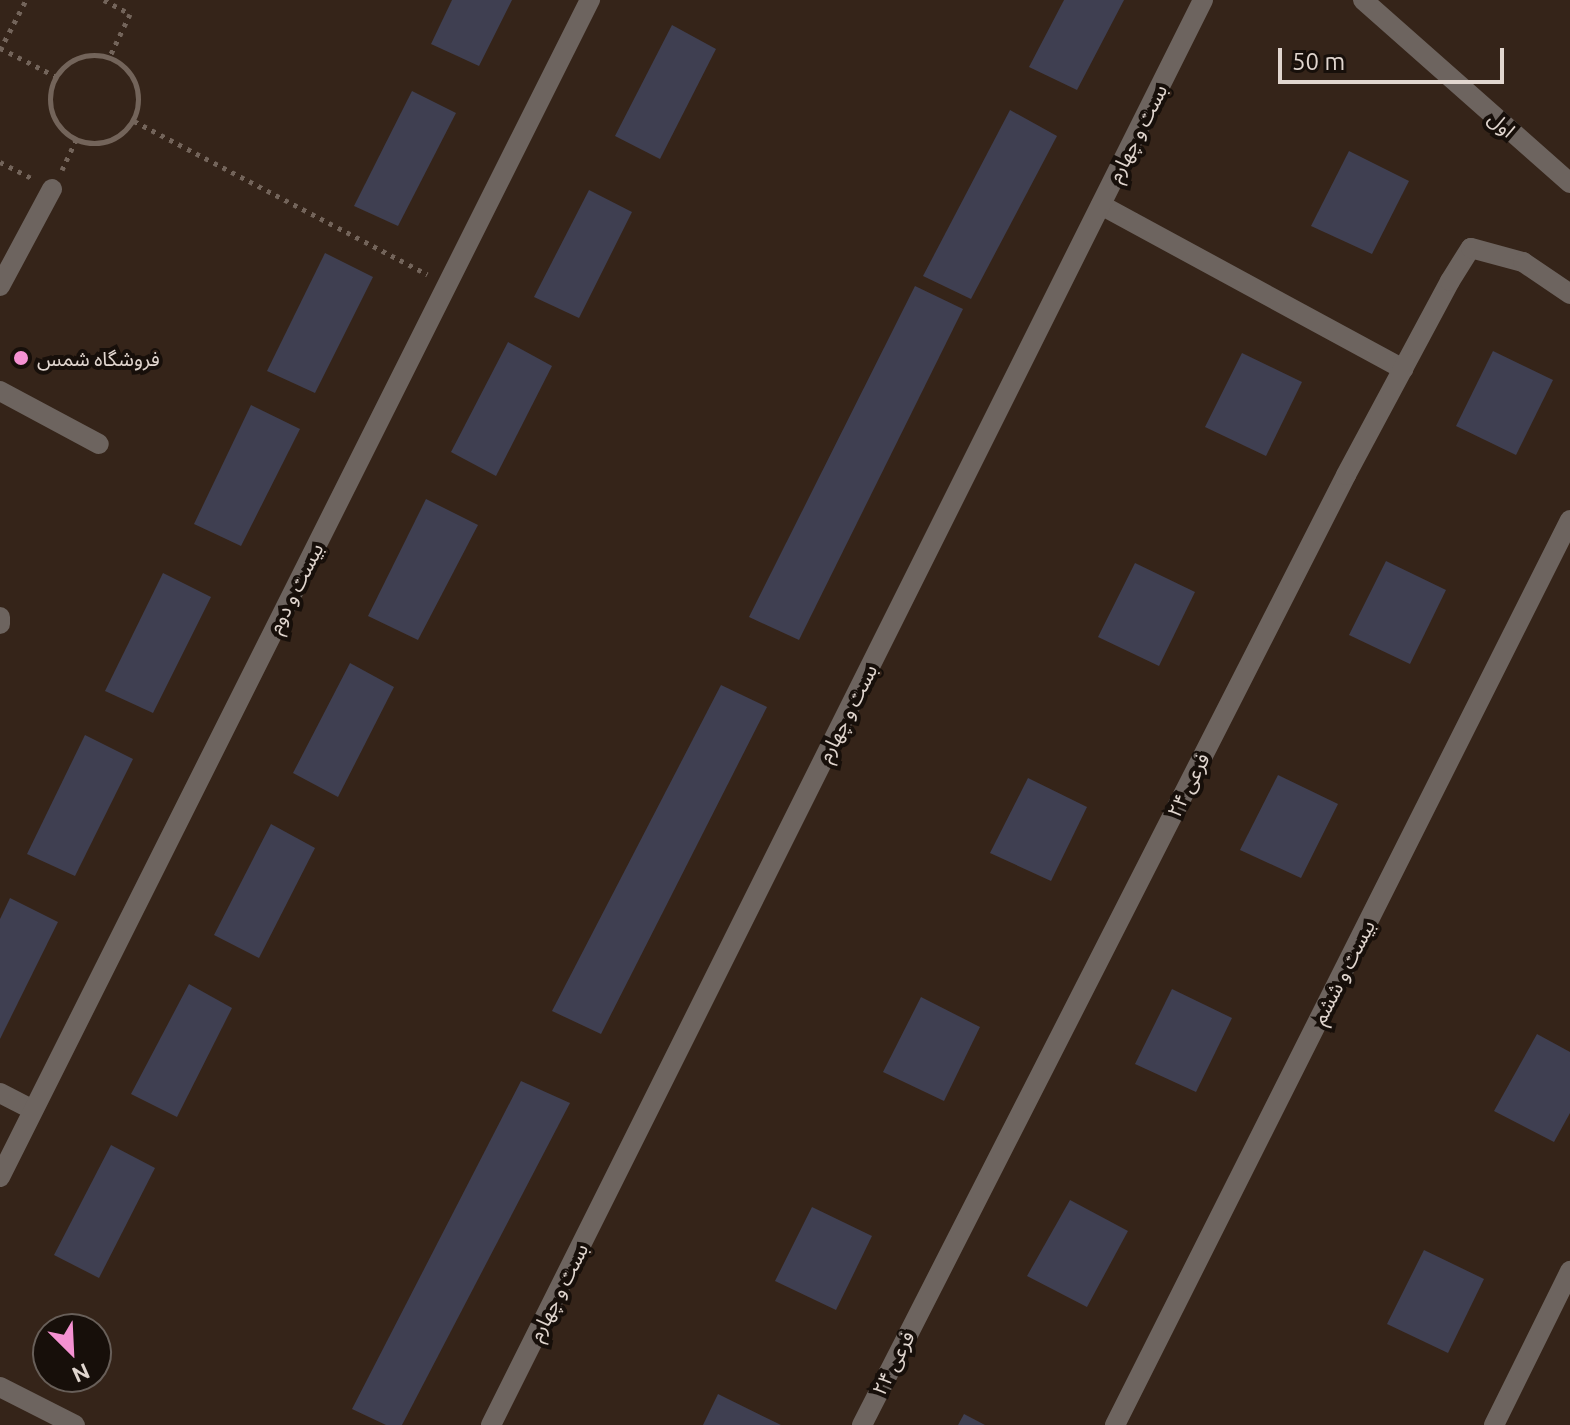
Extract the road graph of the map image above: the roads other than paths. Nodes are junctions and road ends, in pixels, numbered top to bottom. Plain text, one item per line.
1 (590, 0) edge
2 (1203, 0) edge
3 (1363, 0) edge
4 (1570, 183) edge
5 (52, 189) dead end
6 (1101, 205) junction
7 (0, 286) edge
8 (1570, 294) edge
9 (1403, 369) junction
10 (0, 391) edge
11 (99, 444) dead end
12 (1570, 520) edge
13 (0, 617) edge
14 (0, 624) edge
15 (0, 1093) edge
16 (33, 1110) junction
17 (0, 1177) edge
18 (1570, 1271) edge
19 (0, 1387) edge
20 (75, 1425) edge
21 (491, 1425) edge
22 (862, 1425) edge
23 (1115, 1425) edge
24 (1494, 1425) edge

1 - 16 street, بیست و دوم
2 - 6 street, بست و چهارم
3 - 4 street, اول
5 - 7 street
6 - 9 street
6 - 21 street, بست و چهارم
8 - 9 street, فرعی ۲۴
9 - 22 street, فرعی ۲۴
10 - 11 street
12 - 23 street, بیست و ششم
13 - 14 street
15 - 16 street
16 - 17 street, بیست و دوم
18 - 24 street
19 - 20 street

